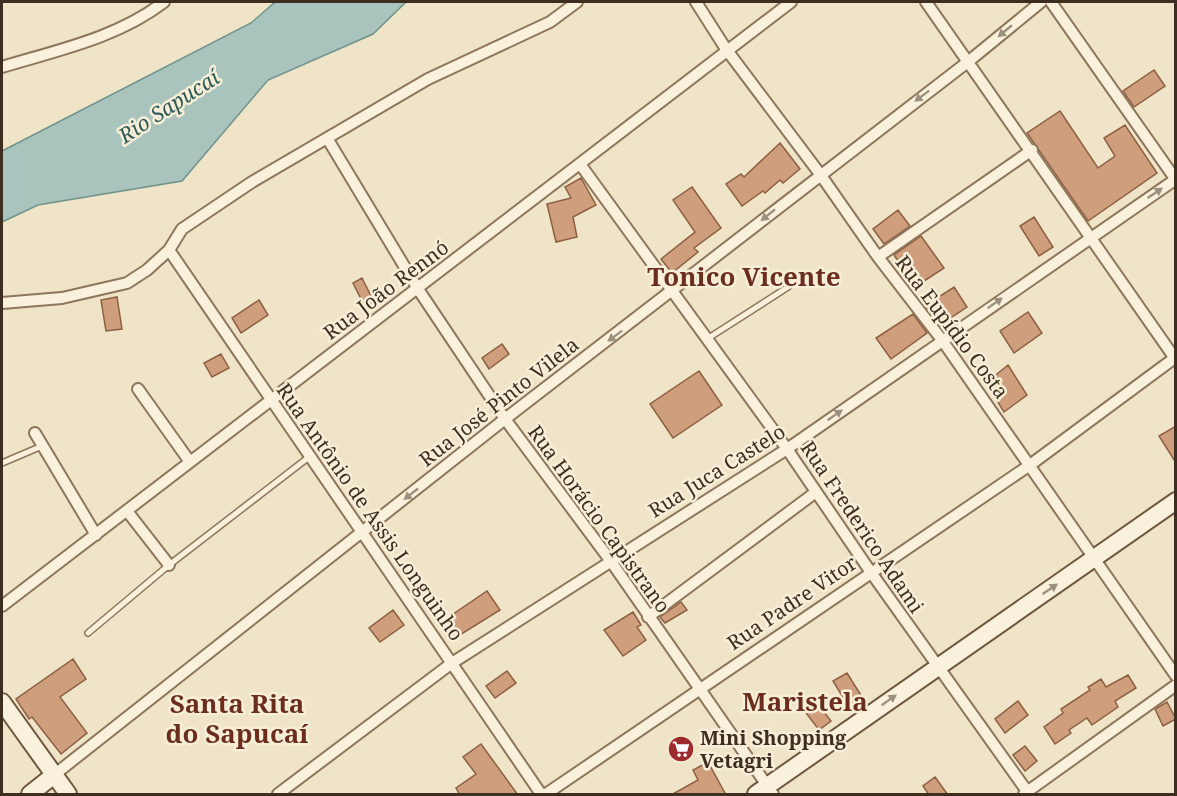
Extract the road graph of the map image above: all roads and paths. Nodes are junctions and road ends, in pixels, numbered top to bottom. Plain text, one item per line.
1 (164, 2) edge
2 (577, 2) edge
3 (696, 2) edge
4 (792, 2) edge
5 (926, 2) edge
6 (1041, 2) edge
7 (1051, 2) edge
8 (726, 49) junction
9 (969, 61) junction
10 (2, 67) edge
11 (327, 138) junction
12 (1032, 150) junction
13 (580, 164) junction
14 (820, 174) junction
15 (1175, 180) edge
16 (1090, 237) junction
17 (169, 250) junction
18 (878, 257) junction
19 (788, 287) dead end
20 (418, 289) junction
21 (673, 292) junction
22 (2, 303) edge
23 (707, 339) junction
24 (942, 340) junction
25 (1175, 358) edge
26 (138, 389) dead end
27 (271, 401) junction
28 (505, 419) junction
29 (35, 433) dead end
30 (43, 445) junction
31 (787, 449) junction
32 (309, 457) junction
33 (190, 462) junction
34 (2, 463) edge
35 (1030, 465) junction
36 (816, 492) junction
37 (1176, 501) edge
38 (127, 511) junction
39 (361, 533) junction
40 (96, 535) junction
41 (610, 560) junction
42 (1094, 560) junction
43 (169, 565) junction
44 (870, 571) junction
45 (2, 606) edge
46 (648, 617) junction
47 (88, 633) dead end
48 (453, 663) junction
49 (937, 666) junction
50 (1176, 676) edge
51 (1176, 685) edge
52 (699, 688) junction
53 (2, 702) edge
54 (54, 775) junction
55 (765, 792) edge
56 (1027, 794) edge
57 (30, 795) edge
58 (68, 795) edge
59 (278, 795) edge
60 (541, 795) edge
61 (546, 795) edge

1 - 10 street
2 - 11 street
3 - 8 street, Rua Eupídio Costa
4 - 8 street, Rua João Rennó
5 - 9 street
6 -> 9 street, Rua José Pinto Vilela
7 - 15 street
8 - 13 street, Rua João Rennó
8 - 14 street, Rua Eupídio Costa
9 - 12 street
9 -> 14 street, Rua José Pinto Vilela
11 - 17 street
11 - 20 street, Rua Horácio Capistrano
12 - 16 street
12 - 18 street
13 - 20 street, Rua João Rennó
13 - 21 street, Rua Frederico Adami
14 - 18 street, Rua Eupídio Costa
14 -> 21 street, Rua José Pinto Vilela
16 -> 15 street, Rua Juca Castelo
24 -> 16 street, Rua Juca Castelo
16 - 25 street
17 - 22 street
17 - 27 street, Rua Antônio de Assis Longuinho
18 - 24 street, Rua Eupídio Costa
19 - 23 lane
20 - 27 street, Rua João Rennó
20 - 28 street, Rua Horácio Capistrano
21 - 23 street, Rua Frederico Adami
21 -> 28 street, Rua José Pinto Vilela
23 - 31 street, Rua Frederico Adami
31 -> 24 street, Rua Juca Castelo
24 - 35 street, Rua Eupídio Costa
25 - 35 street, Rua Padre Vitor
26 - 33 street
27 - 32 street, Rua Antônio de Assis Longuinho
27 - 33 street, Rua João Rennó
28 -> 39 street, Rua José Pinto Vilela
28 - 41 street, Rua Horácio Capistrano
29 - 30 street
30 - 34 lane
30 - 40 street
31 - 36 street, Rua Frederico Adami
31 - 41 street, Rua Juca Castelo
32 - 39 street, Rua Antônio de Assis Longuinho
32 - 43 lane
33 - 38 street, Rua João Rennó
35 - 42 street, Rua Eupídio Costa
35 - 44 street, Rua Padre Vitor
36 - 44 street, Rua Frederico Adami
36 - 46 street
37 - 42 main road
38 - 40 street, Rua João Rennó
38 - 43 street
39 - 48 street, Rua Antônio de Assis Longuinho
39 - 54 street, Rua José Pinto Vilela
40 - 45 street, Rua João Rennó
41 - 46 street, Rua Horácio Capistrano
41 - 48 street, Rua Juca Castelo
49 -> 42 main road
42 - 50 street, Rua Eupídio Costa
43 - 47 lane
44 - 49 street, Rua Frederico Adami
44 - 52 street, Rua Padre Vitor
46 - 52 street, Rua Horácio Capistrano
48 - 59 street, Rua Juca Castelo
48 - 60 street, Rua Antônio de Assis Longuinho
55 -> 49 main road
49 - 56 street, Rua Frederico Adami
51 - 56 street
52 - 55 street, Rua Horácio Capistrano
52 - 61 street, Rua Padre Vitor
53 - 54 main road
54 - 57 main road
54 - 58 main road

